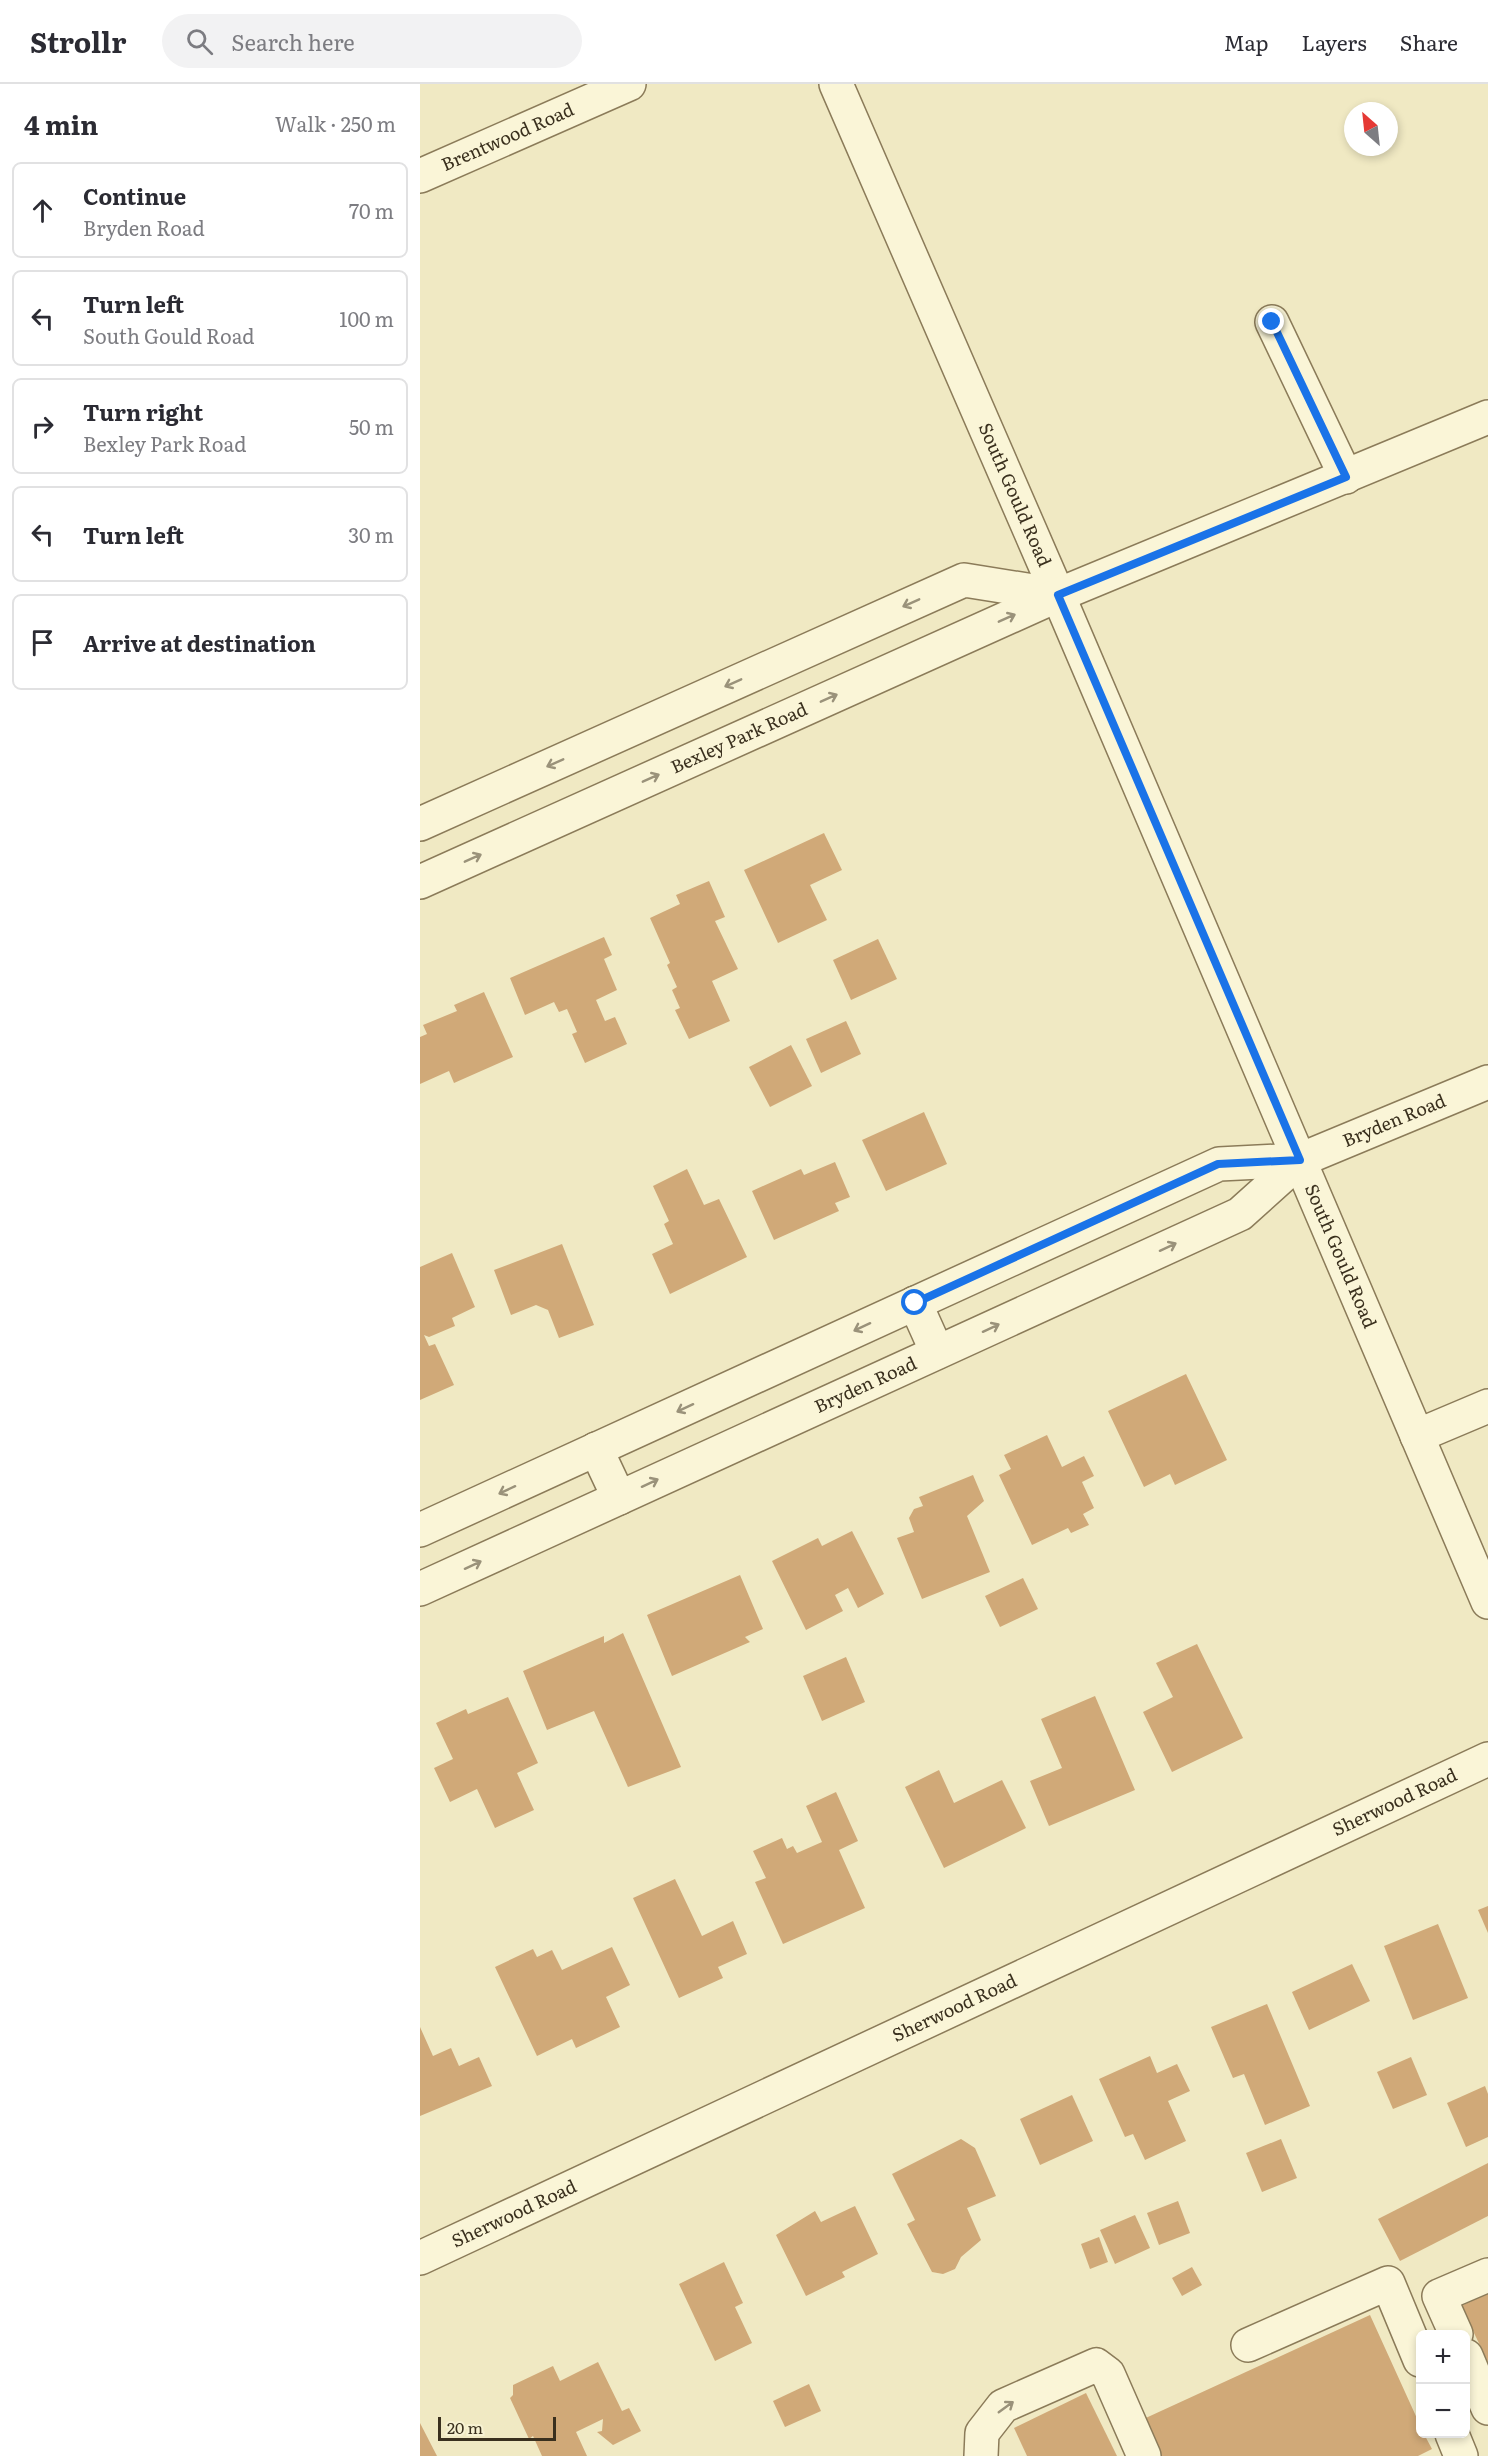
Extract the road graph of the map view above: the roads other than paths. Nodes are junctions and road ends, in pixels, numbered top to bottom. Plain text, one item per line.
1 (629, 84) edge
2 (836, 84) edge
3 (420, 176) edge
4 (1272, 322) dead end
5 (1488, 417) edge
6 (1346, 477) junction
7 (1058, 595) junction
8 (664, 714) junction
9 (685, 763) junction
10 (420, 824) edge
11 (420, 882) edge
12 (1488, 1082) edge
13 (1300, 1160) junction
14 (915, 1303) junction
15 (937, 1352) junction
16 (1488, 1406) edge
17 (1418, 1436) junction
18 (596, 1449) junction
19 (619, 1498) junction
20 (420, 1530) edge
21 (420, 1589) edge
22 (1488, 1602) edge
23 (1488, 1759) edge
24 (420, 2258) edge
25 (1488, 2275) edge
26 (1454, 2330) edge
27 (1248, 2345) dead end
28 (1416, 2350) edge
29 (1470, 2365) edge
30 (1488, 2408) edge
31 (1454, 2438) edge
32 (981, 2456) edge
33 (1144, 2456) edge
34 (1461, 2456) edge

1 - 3 street, Brentwood Road
2 - 7 street, South Gould Road
4 - 6 street
5 - 6 street, Bexley Park Road
6 - 7 street, Bexley Park Road
7 -> 8 street
9 -> 7 street, Bexley Park Road
7 - 13 street, South Gould Road
8 - 9 street
8 -> 10 street
11 -> 9 street, Bexley Park Road
12 - 13 street, Bryden Road
13 - 14 street, Bryden Road
15 -> 13 street, Bryden Road
13 - 17 street, South Gould Road
14 - 15 street
14 -> 18 street, Bryden Road
19 -> 15 street, Bryden Road
16 - 17 street
17 - 22 street, South Gould Road
18 - 19 street
18 -> 20 street, Bryden Road
21 -> 19 street, Bryden Road
23 - 24 street, Sherwood Road
25 - 26 street
27 - 28 street
29 - 30 street
31 - 34 street
32 -> 33 street

